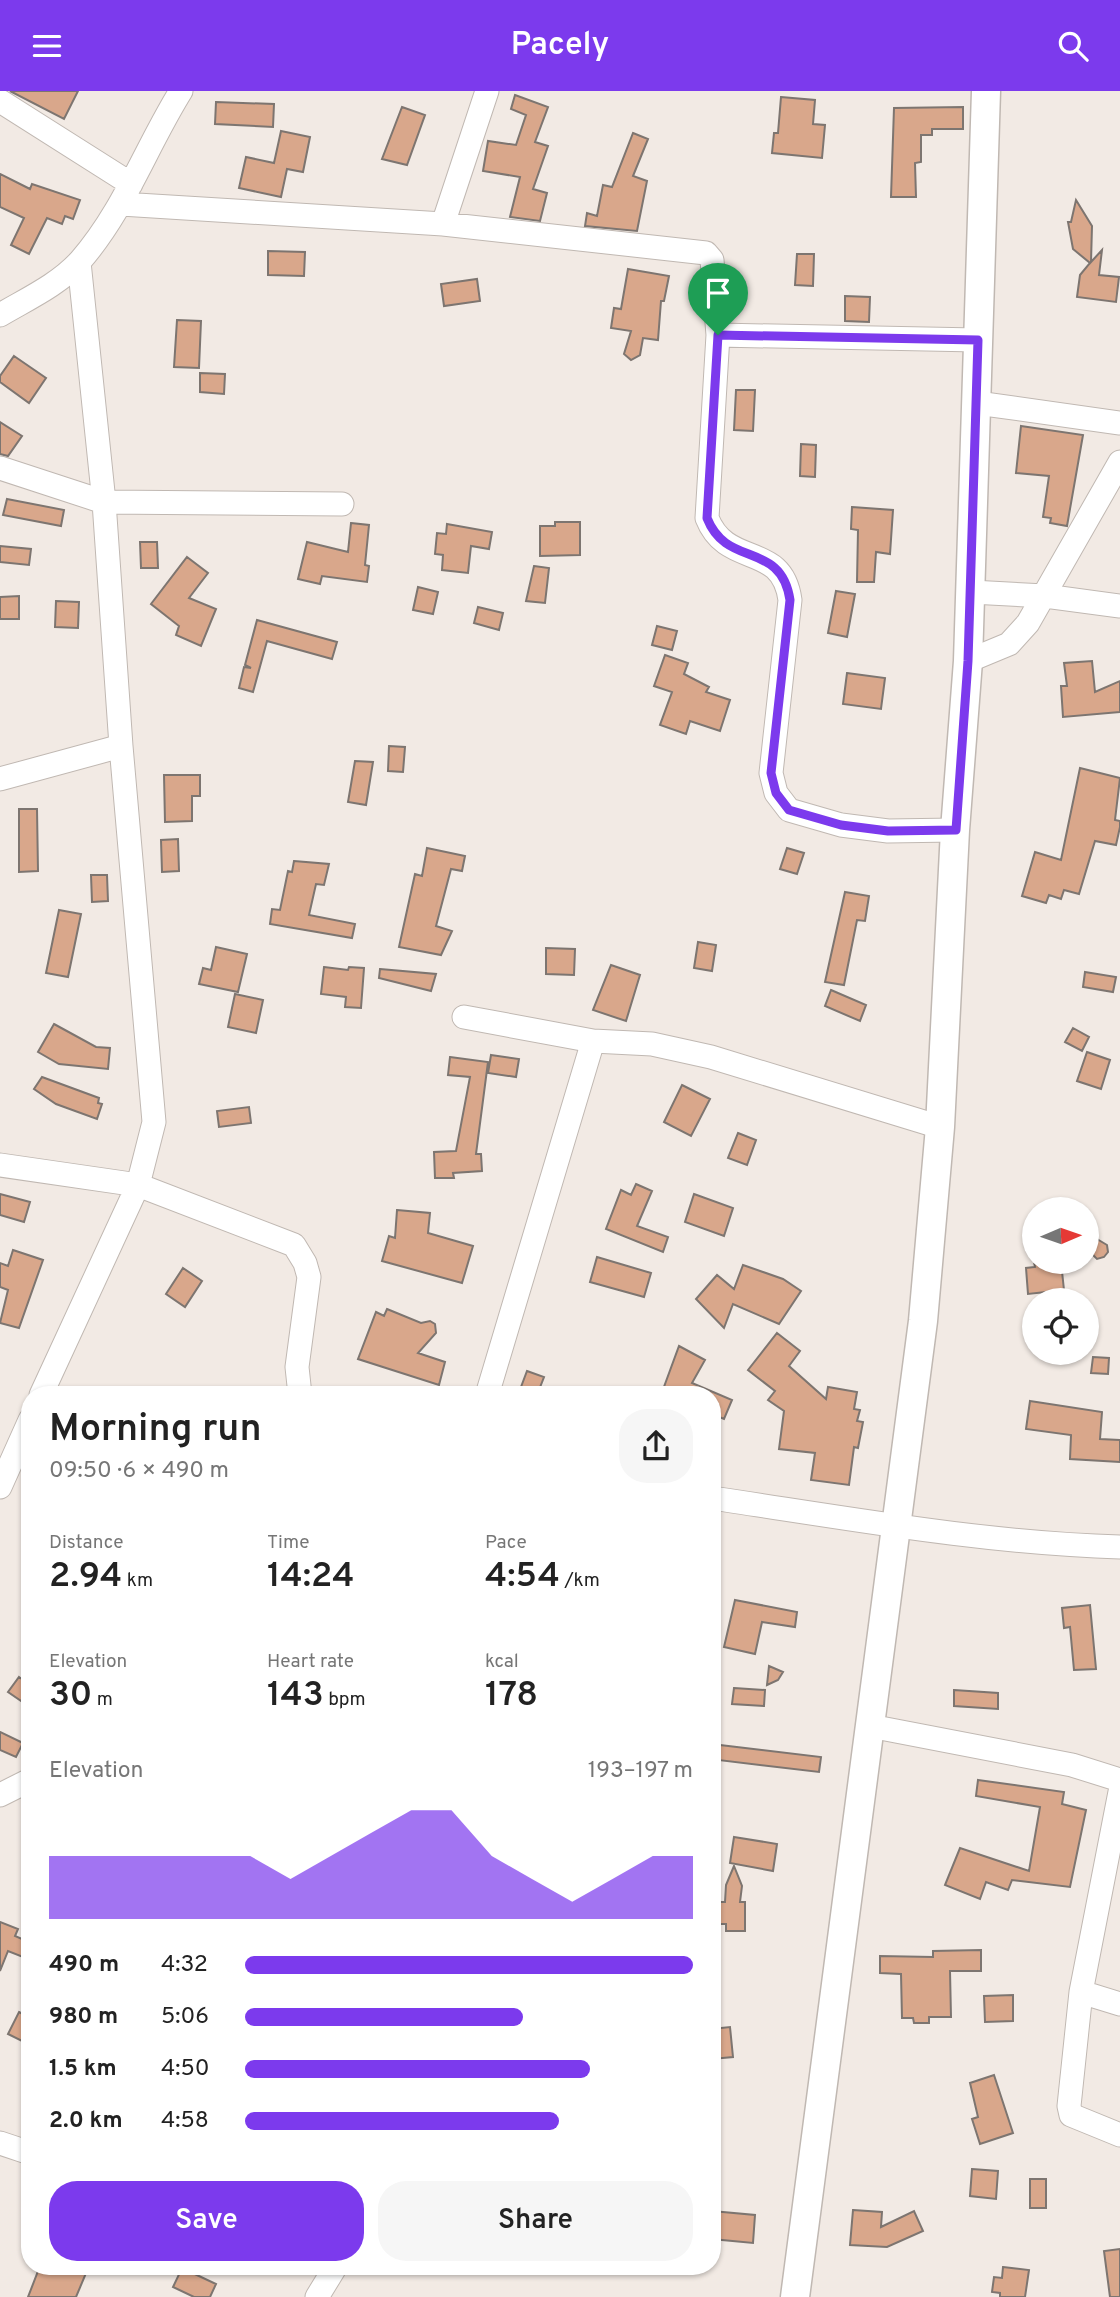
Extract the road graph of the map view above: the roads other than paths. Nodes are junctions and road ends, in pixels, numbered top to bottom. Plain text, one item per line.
1 (181, 91) edge
2 (487, 91) edge
3 (986, 91) edge
4 (0, 101) edge
5 (126, 194) junction
6 (443, 225) junction
7 (79, 262) junction
8 (0, 315) edge
9 (718, 335) junction
10 (978, 340) junction
11 (977, 403) junction
12 (1120, 423) edge
13 (1120, 462) edge
14 (0, 468) edge
15 (104, 502) junction
16 (342, 504) dead end
17 (971, 592) junction
18 (1045, 596) junction
19 (1120, 606) edge
20 (968, 661) junction
21 (121, 746) junction
22 (0, 779) edge
23 (956, 830) junction
24 (464, 1017) dead end
25 (593, 1041) junction
26 (940, 1128) junction
27 (0, 1164) edge
28 (138, 1185) junction
29 (45, 1386) edge
30 (299, 1386) edge
31 (490, 1386) edge
32 (21, 1440) edge
33 (0, 1487) edge
34 (721, 1499) edge
35 (896, 1525) junction
36 (1120, 1547) edge
37 (870, 1725) junction
38 (1120, 1780) edge
39 (21, 1784) edge
40 (1120, 1792) edge
41 (0, 1795) edge
42 (1081, 1991) junction
43 (1120, 2004) edge
44 (1120, 2136) edge
45 (0, 2143) edge
46 (21, 2150) edge
47 (330, 2275) edge
48 (317, 2297) edge
49 (795, 2297) edge

1 - 5 street
2 - 6 street
3 - 10 street
4 - 5 street
5 - 6 street
5 - 7 street
6 - 9 street
7 - 8 street
7 - 15 street
9 - 10 street
9 - 23 street
10 - 11 street
11 - 12 street
11 - 17 street
13 - 18 street
14 - 15 street
15 - 16 street
15 - 21 street
17 - 18 street
17 - 20 street
18 - 19 street
18 - 20 street
20 - 23 street
21 - 22 street
21 - 28 street
23 - 26 street
24 - 25 street
25 - 26 street
25 - 31 street
26 - 35 street
27 - 28 street
28 - 29 street
28 - 30 street
32 - 33 street
34 - 35 street
35 - 36 street
35 - 37 street
37 - 38 street
37 - 49 street
39 - 41 street
40 - 42 street
42 - 43 street
42 - 44 street
45 - 46 street
47 - 48 street

